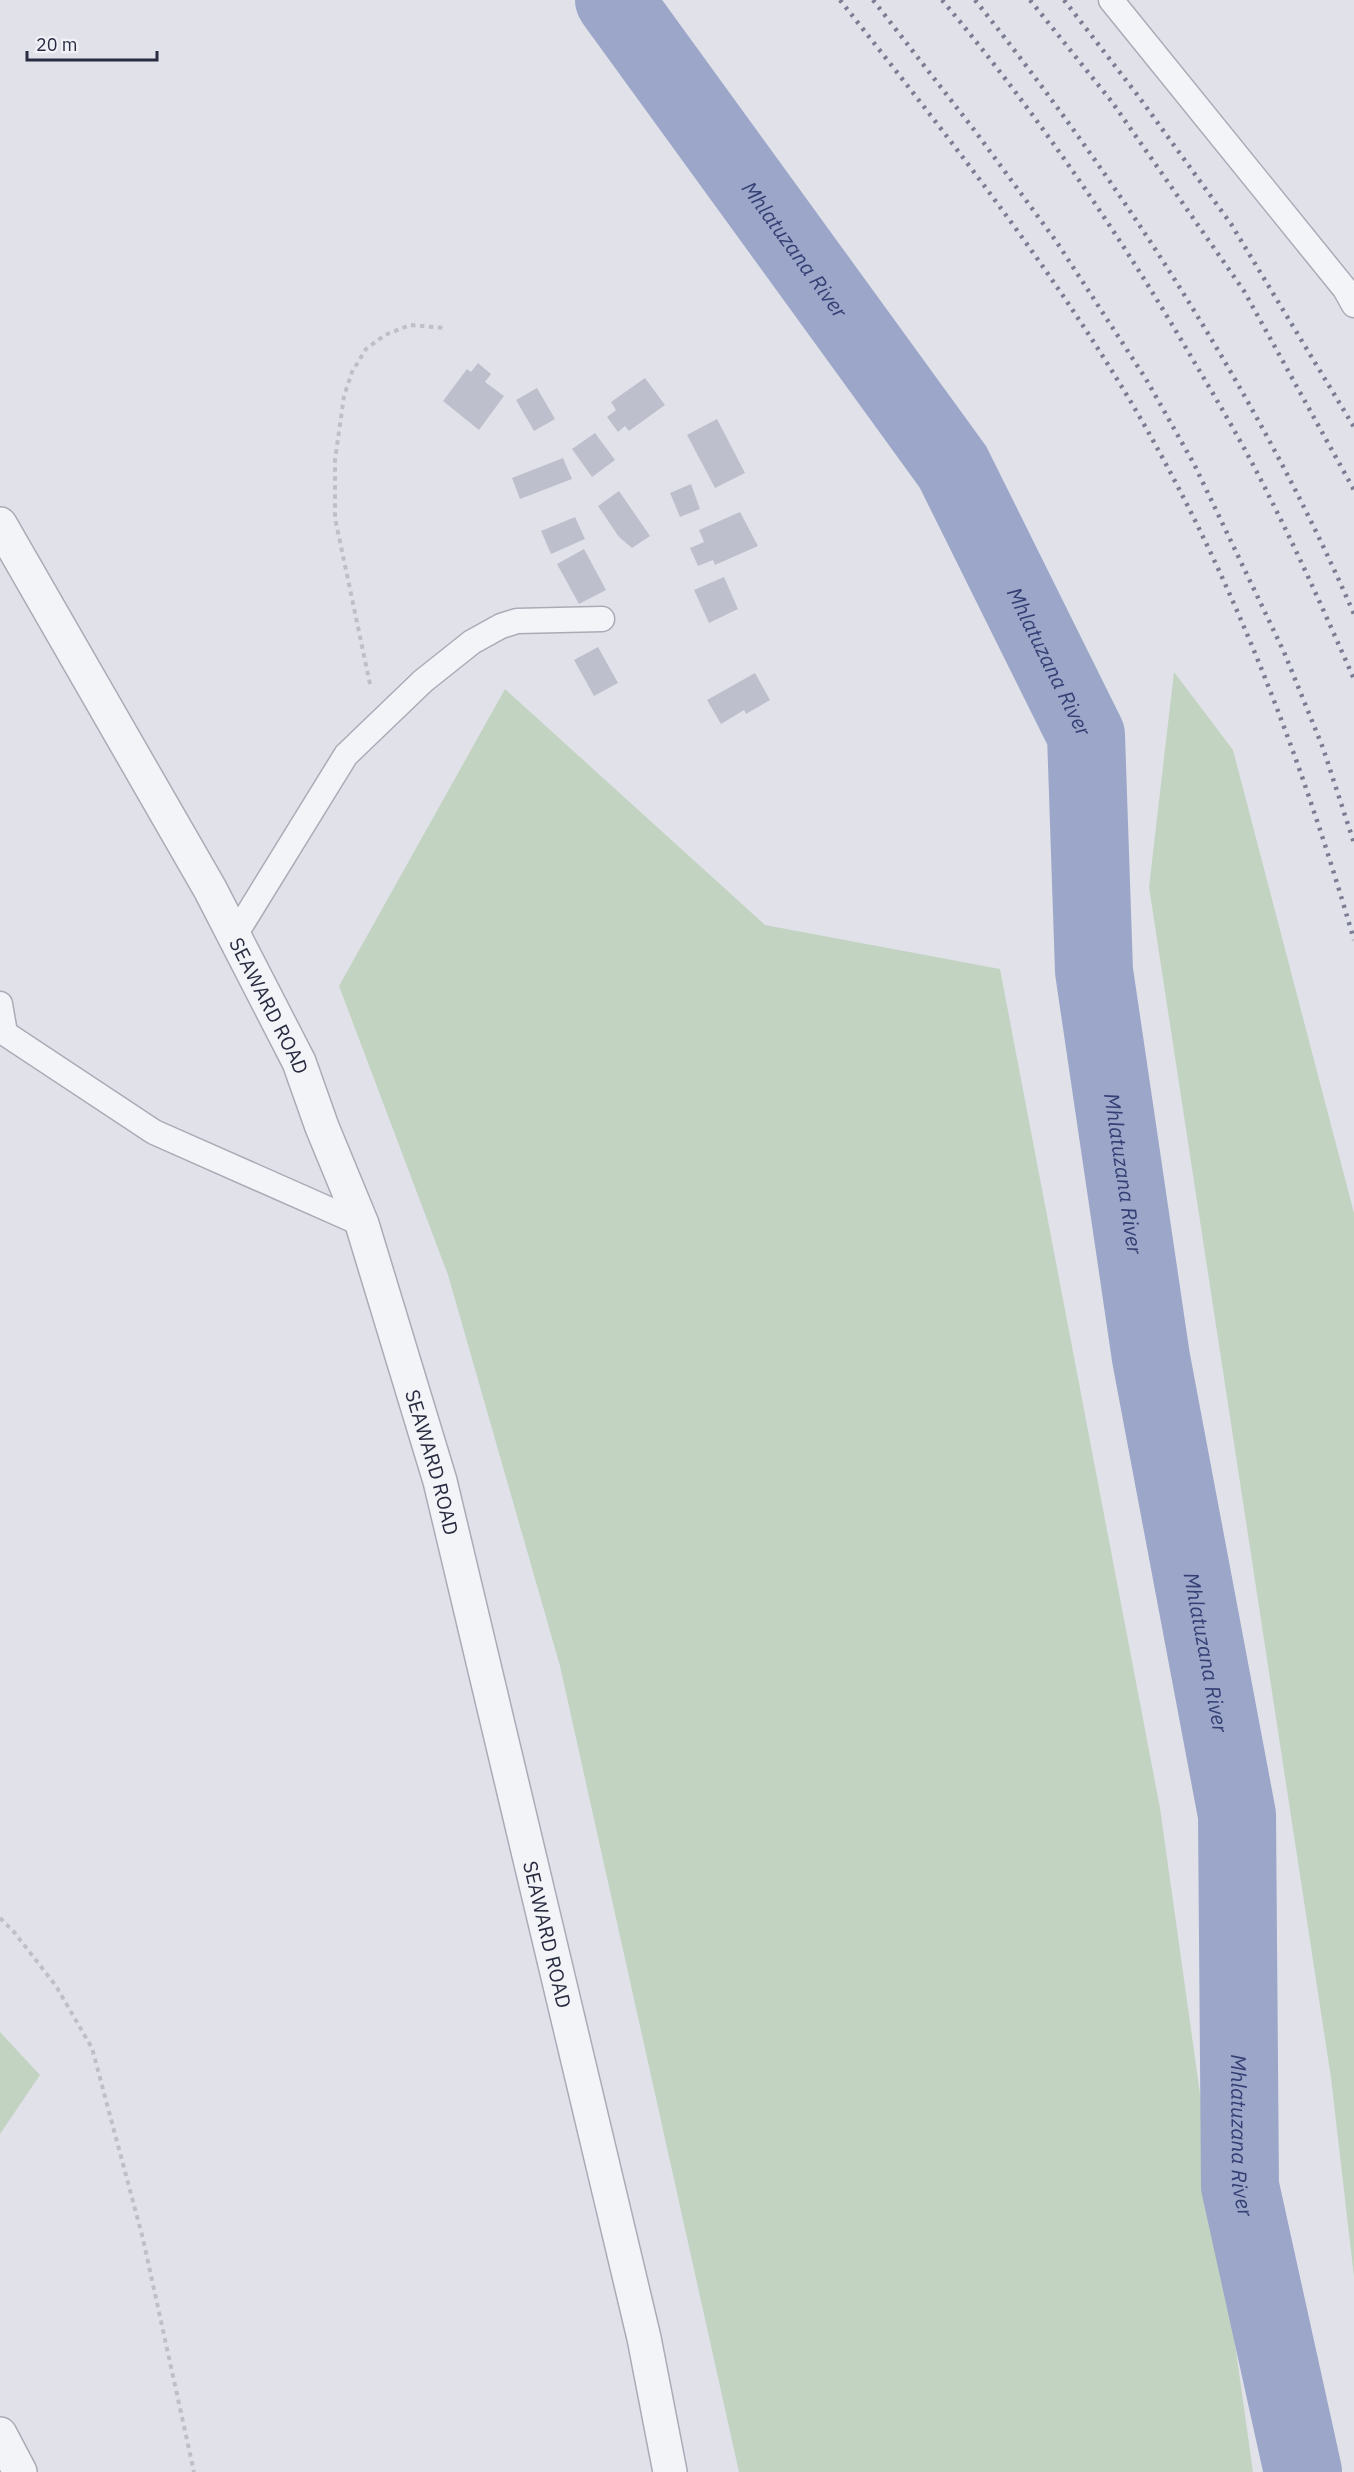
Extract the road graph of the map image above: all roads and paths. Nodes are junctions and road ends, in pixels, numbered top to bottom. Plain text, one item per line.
1 (1111, 0) edge
2 (1354, 305) edge
3 (444, 328) dead end
4 (0, 524) edge
5 (602, 619) dead end
6 (375, 725) junction
7 (235, 935) junction
8 (0, 1004) edge
9 (3, 1032) edge
10 (362, 1224) junction
11 (0, 1918) edge
12 (0, 2434) edge
13 (20, 2472) edge
14 (194, 2472) edge
15 (670, 2472) edge

1 - 2 lane
3 - 6 path
4 - 7 street, SEAWARD ROAD
5 - 6 lane
6 - 7 lane
7 - 10 street, SEAWARD ROAD
8 - 9 lane
9 - 10 lane
10 - 15 street, SEAWARD ROAD
11 - 14 path
12 - 13 street

